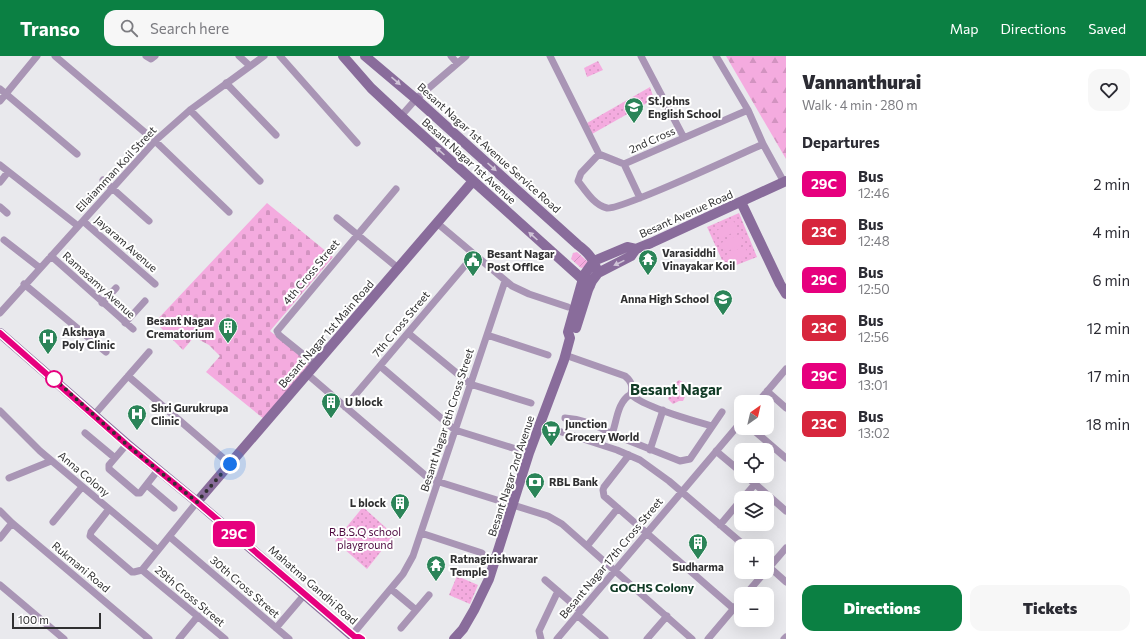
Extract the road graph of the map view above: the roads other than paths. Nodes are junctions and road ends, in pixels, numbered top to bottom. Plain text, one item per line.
1 (37, 56) edge
2 (55, 56) edge
3 (146, 56) edge
4 (155, 56) edge
5 (239, 56) edge
6 (264, 56) edge
7 (280, 56) edge
8 (343, 56) edge
9 (366, 56) edge
10 (451, 56) edge
11 (466, 56) edge
12 (550, 56) edge
13 (641, 56) edge
14 (716, 56) edge
15 (457, 63) junction
16 (250, 66) junction
17 (226, 83) junction
18 (3, 91) edge
19 (416, 99) junction
20 (0, 101) edge
21 (190, 110) junction
22 (748, 110) junction
23 (401, 116) junction
24 (276, 135) dead end
25 (684, 138) junction
26 (156, 141) junction
27 (357, 143) dead end
28 (764, 144) junction
29 (77, 154) dead end
30 (599, 154) junction
31 (624, 164) junction
32 (0, 165) edge
33 (8, 172) junction
34 (103, 180) dead end
35 (260, 181) dead end
36 (473, 181) junction
37 (785, 181) edge
38 (0, 182) edge
39 (113, 188) junction
40 (396, 189) dead end
41 (640, 198) junction
42 (741, 202) junction
43 (0, 207) edge
44 (229, 212) dead end
45 (7, 214) dead end
46 (337, 218) dead end
47 (149, 221) dead end
48 (437, 223) junction
49 (80, 224) junction
50 (357, 234) junction
51 (4, 240) dead end
52 (636, 249) junction
53 (474, 255) junction
54 (51, 256) junction
55 (594, 261) junction
56 (40, 268) junction
57 (398, 268) junction
58 (598, 273) junction
59 (505, 280) junction
60 (24, 284) junction
61 (155, 284) dead end
62 (587, 285) junction
63 (116, 288) dead end
64 (786, 294) edge
65 (145, 301) dead end
66 (102, 303) junction
67 (568, 307) dead end
68 (0, 313) edge
69 (125, 323) junction
70 (133, 329) dead end
71 (408, 332) junction
72 (0, 333) edge
73 (487, 335) junction
74 (106, 352) dead end
75 (149, 352) dead end
76 (548, 355) dead end
77 (569, 356) junction
78 (315, 364) junction
79 (380, 366) junction
80 (786, 369) edge
81 (307, 374) junction
82 (128, 376) junction
83 (470, 384) junction
84 (767, 392) junction
85 (630, 394) junction
86 (764, 395) edge
87 (531, 403) dead end
88 (345, 407) junction
89 (786, 408) edge
90 (0, 410) edge
91 (663, 410) junction
92 (722, 412) dead end
93 (94, 415) junction
94 (565, 418) dead end
95 (540, 424) junction
96 (712, 426) junction
97 (455, 430) junction
98 (734, 430) edge
99 (85, 433) dead end
100 (612, 434) junction
101 (759, 435) edge
102 (126, 444) junction
103 (516, 449) dead end
104 (650, 450) junction
105 (716, 451) junction
106 (630, 455) junction
107 (115, 458) junction
108 (786, 458) edge
109 (51, 460) junction
110 (230, 464) junction
111 (734, 466) edge
112 (158, 470) junction
113 (9, 478) dead end
114 (438, 482) junction
115 (755, 484) joint
116 (147, 485) junction
117 (82, 487) junction
118 (749, 491) edge
119 (681, 492) junction
120 (197, 502) junction
121 (513, 505) junction
122 (174, 508) dead end
123 (618, 508) junction
124 (734, 508) edge
125 (109, 509) junction
126 (786, 510) edge
127 (0, 511) edge
128 (54, 522) dead end
129 (12, 523) junction
130 (720, 525) junction
131 (648, 533) junction
132 (421, 534) junction
133 (170, 537) junction
134 (0, 538) edge
135 (736, 539) edge
136 (587, 546) junction
137 (786, 548) edge
138 (158, 550) junction
139 (482, 553) dead end
140 (774, 561) edge
141 (142, 570) junction
142 (616, 571) junction
143 (774, 574) edge
144 (759, 579) edge
145 (545, 580) dead end
146 (786, 582) edge
147 (0, 585) edge
148 (752, 587) edge
149 (390, 589) junction
150 (558, 591) junction
151 (305, 594) junction
152 (429, 595) dead end
153 (734, 608) joint
154 (416, 610) junction
155 (579, 613) junction
156 (198, 616) junction
157 (667, 616) junction
158 (276, 628) junction
159 (401, 628) dead end
160 (356, 637) edge
161 (456, 638) edge
162 (64, 639) edge
163 (149, 639) edge
164 (179, 639) edge
165 (225, 639) edge
166 (289, 639) edge
167 (541, 639) edge
168 (557, 639) edge
169 (605, 639) edge
170 (647, 639) edge
171 (692, 639) edge
172 (708, 639) edge

1 - 18 street
2 - 26 street
3 - 4 street
5 - 16 street
6 - 16 street, Ellaiamman Koil Street
7 - 27 street
8 - 23 street, Besant Nagar 1st Avenue
9 -> 19 street, Besant Nagar 1st Avenue Service Road
10 - 15 street
11 - 15 street
12 - 30 street
13 - 25 street
14 - 22 street
15 - 19 street
16 - 17 street, Ellaiamman Koil Street
17 - 21 street, Ellaiamman Koil Street
17 - 24 street
18 - 20 street
18 - 29 street
19 - 23 street
19 -> 55 street, Besant Nagar 1st Avenue Service Road
21 - 26 street, Ellaiamman Koil Street
21 - 35 street
22 - 25 street, 2nd Cross
22 - 28 street
36 -> 23 street, Besant Nagar 1st Avenue
25 - 31 street, 2nd Cross
26 - 39 street, Ellaiamman Koil Street
26 - 44 street
28 - 37 street
28 - 41 street
30 - 31 street, 2nd Cross
30 - 41 street
31 - 41 street
32 - 33 street, Jayaram Avenue
33 - 38 street
33 - 49 street, Jayaram Avenue
34 - 39 street
36 - 48 street, Besant Nagar 1st Main Road
62 -> 36 street, Besant Nagar 1st Avenue
37 - 42 street, Besant Avenue Road
39 - 47 street
39 - 49 street, Ellaiamman Koil Street
40 - 50 street, 4th Cross Street
42 - 52 street, Besant Avenue Road
42 - 64 street
43 - 45 street
46 - 50 street
48 - 53 street
48 - 57 street, Besant Nagar 1st Main Road
49 - 54 street, Ellaiamman Koil Street
49 - 61 street, Jayaram Avenue
50 - 57 street
50 - 78 street, 4th Cross Street
51 - 56 street
52 - 55 street
52 -> 58 street, Besant Avenue Road
53 - 59 street
53 - 71 street, 7th C ross Street
54 - 56 street, Ellaiamman Koil Street
54 - 66 street, Ramasamy Avenue
55 - 58 street
55 - 62 street
56 - 60 street, Ellaiamman Koil Street
57 - 78 street, Besant Nagar 1st Main Road
58 - 62 street
59 - 67 street
59 - 73 street, Besant Nagar 6th Cross Street
60 - 68 street, Ellaiamman Koil Street
60 - 74 street
62 - 77 street, Besant Nagar 2nd Avenue
63 - 66 street
65 - 69 street
66 - 69 street, Ramasamy Avenue
69 - 70 street, Ramasamy Avenue
71 - 79 street, 7th C ross Street
71 - 83 street
72 - 93 street, Mahatma Gandhi Road
73 - 76 street
73 - 83 street, Besant Nagar 6th Cross Street
75 - 82 street
77 - 85 street
77 - 95 street, Besant Nagar 2nd Avenue
78 - 81 street, Besant Nagar 1st Main Road
79 - 88 street, 7th C ross Street
79 - 97 street
80 - 84 street
81 - 88 street
81 - 110 street, Besant Nagar 1st Main Road
82 - 93 street
82 - 110 street
83 - 87 street
83 - 97 street, Besant Nagar 6th Cross Street
84 - 86 street
84 - 89 street
85 - 91 street
85 - 100 street
88 - 114 street
90 - 109 street, Anna Colony
91 - 96 street
91 - 104 street
92 - 96 street
93 - 102 street, Mahatma Gandhi Road
94 - 100 street
95 - 106 street
95 - 121 street, Besant Nagar 2nd Avenue
96 - 104 street
97 - 103 street
97 - 114 street, Besant Nagar 6th Cross Street
98 - 105 street, Besant Nagar 17th Cross Street
99 - 107 street
100 - 104 street
101 - 108 street
102 - 107 street
102 - 112 street, Mahatma Gandhi Road
105 - 111 street
105 - 119 street, Besant Nagar 17th Cross Street
106 - 119 street
106 - 123 street
107 - 116 street
109 - 113 street
109 - 117 street, Anna Colony
110 - 120 street, Besant Nagar 1st Main Road
112 - 116 street
112 - 120 street, Mahatma Gandhi Road
114 - 121 street
114 - 132 street, Besant Nagar 6th Cross Street
115 - 118 street
115 - 126 street
116 - 122 street
117 - 125 street, Anna Colony
117 - 128 street
119 - 130 street
119 - 131 street, Besant Nagar 17th Cross Street
120 - 133 street
120 - 151 street, Mahatma Gandhi Road
121 - 136 street
121 - 161 street, Besant Nagar 2nd Avenue
123 - 131 street
123 - 136 street
124 - 130 street
125 - 138 street, Anna Colony
125 - 141 street
127 - 129 street, Rukmani Road
129 - 134 street
129 - 163 street, Rukmani Road
130 - 135 street
131 - 142 street, Besant Nagar 17th Cross Street
131 - 153 street
132 - 139 street
132 - 149 street, Besant Nagar 6th Cross Street
133 - 138 street
133 - 158 street, 30th Cross Street
136 - 142 street
137 - 140 street
138 - 141 street
141 - 156 street, 29th Cross Street
142 - 155 street, Besant Nagar 17th Cross Street
142 - 157 street
143 - 146 street
144 - 148 street
145 - 150 street
147 - 162 street
149 - 154 street
149 - 160 street, Besant Nagar 6th Cross Street
150 - 155 street
150 - 167 street
151 - 158 street
151 - 160 street, Mahatma Gandhi Road
152 - 154 street
153 - 172 street
154 - 159 street
155 - 168 street, Besant Nagar 17th Cross Street
155 - 169 street
156 - 164 street
156 - 165 street, 29th Cross Street
157 - 170 street
157 - 171 street
158 - 166 street, 30th Cross Street

